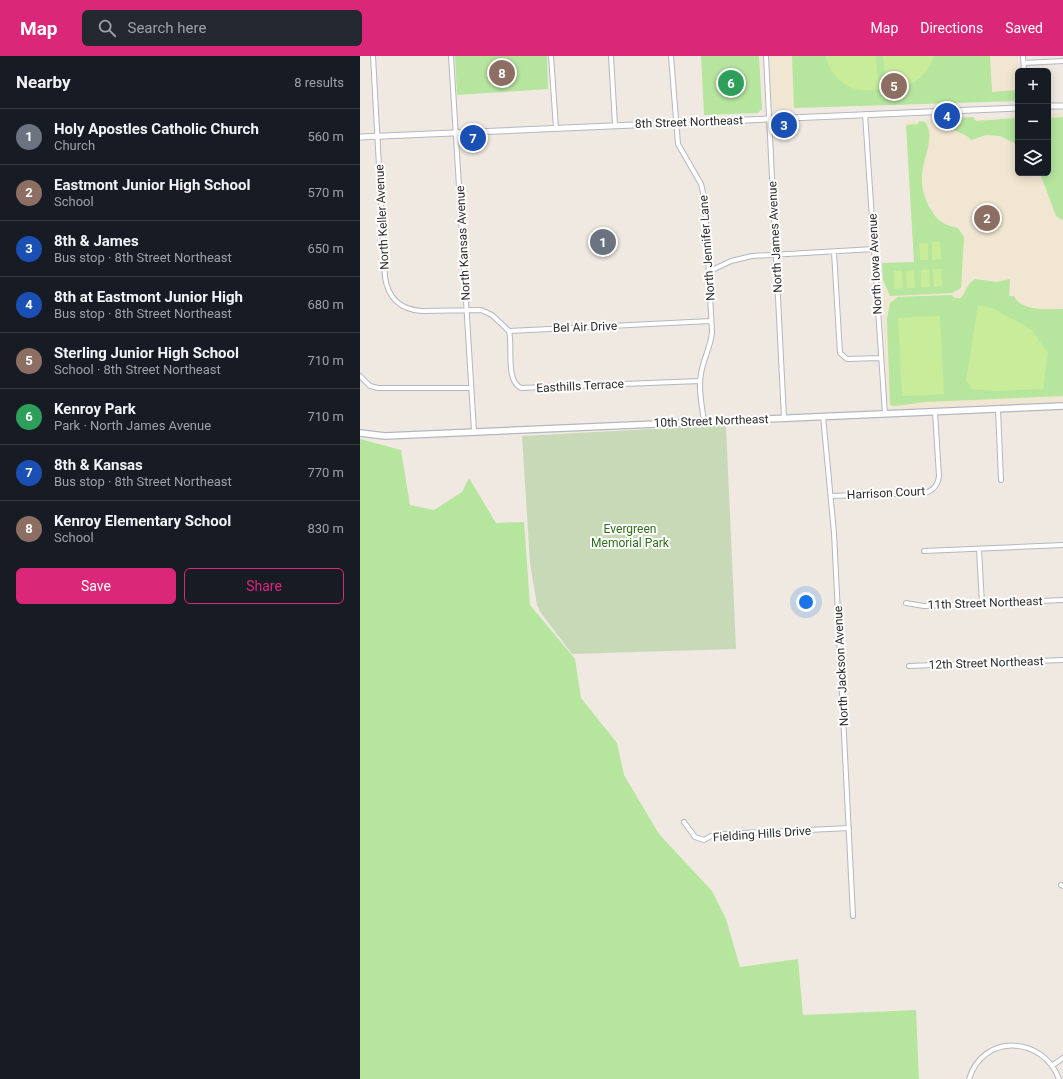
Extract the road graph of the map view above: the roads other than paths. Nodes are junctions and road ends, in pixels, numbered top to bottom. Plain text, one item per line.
1 (373, 56) edge
2 (451, 56) edge
3 (551, 56) edge
4 (611, 56) edge
5 (672, 56) edge
6 (766, 56) edge
7 (1023, 56) edge
8 (1063, 62) edge
9 (1024, 63) junction
10 (1024, 68) edge
11 (1051, 106) edge
12 (1063, 106) edge
13 (1015, 108) edge
14 (865, 114) junction
15 (769, 119) junction
16 (676, 122) junction
17 (615, 125) junction
18 (556, 128) junction
19 (457, 133) junction
20 (360, 136) edge
21 (378, 136) junction
22 (874, 249) junction
23 (834, 252) junction
24 (776, 254) junction
25 (710, 271) junction
26 (467, 310) junction
27 (711, 321) junction
28 (509, 331) junction
29 (880, 358) junction
30 (360, 376) edge
31 (700, 381) junction
32 (471, 388) junction
33 (1063, 406) edge
34 (998, 409) junction
35 (935, 412) junction
36 (885, 414) junction
37 (823, 416) junction
38 (784, 418) junction
39 (704, 421) junction
40 (474, 431) junction
41 (360, 433) edge
42 (1001, 480) dead end
43 (831, 496) junction
44 (1063, 545) edge
45 (979, 549) junction
46 (924, 551) dead end
47 (1063, 600) edge
48 (906, 603) dead end
49 (982, 604) junction
50 (1063, 660) edge
51 (909, 666) dead end
52 (684, 822) dead end
53 (849, 828) junction
54 (852, 916) dead end
55 (1063, 1058) edge
56 (1053, 1065) junction
57 (969, 1079) edge
58 (1059, 1079) edge

1 - 21 street, North Keller Avenue
2 - 19 street, North Kansas Avenue
3 - 18 street
4 - 17 street
5 - 16 street, North Jennifer Lane
6 - 15 street, North James Avenue
7 - 9 street
8 - 9 street
9 - 10 street
11 - 12 street
13 - 14 street, 8th Street Northeast
14 - 15 street, 8th Street Northeast
14 - 22 street, North Iowa Avenue
15 - 16 street, 8th Street Northeast
15 - 24 street, North James Avenue
16 - 17 street, 8th Street Northeast
16 - 25 street, North Jennifer Lane
17 - 18 street, 8th Street Northeast
18 - 19 street, 8th Street Northeast
19 - 21 street, 8th Street Northeast
19 - 26 street, North Kansas Avenue
20 - 21 street, 8th Street Northeast
21 - 26 street, North Keller Avenue
22 - 23 street
22 - 29 street, North Iowa Avenue
23 - 24 street
23 - 29 street
24 - 25 street
24 - 38 street, North James Avenue
25 - 27 street, North Jennifer Lane
26 - 28 street
26 - 32 street, North Kansas Avenue
27 - 28 street, Bel Air Drive
27 - 31 street, North Jennifer Lane
28 - 31 street, Easthills Terrace
29 - 36 street, North Iowa Avenue
30 - 32 street
31 - 39 street, North Jennifer Lane
32 - 40 street, North Kansas Avenue
33 - 34 main road, 10th Street Northeast
34 - 35 main road, 10th Street Northeast
34 - 42 street
35 - 36 main road, 10th Street Northeast
35 - 43 street, Harrison Court
36 - 37 main road, 10th Street Northeast
37 - 38 main road, 10th Street Northeast
37 - 43 street, North Jackson Avenue
38 - 39 main road, 10th Street Northeast
39 - 40 main road, 10th Street Northeast
40 - 41 main road, 10th Street Northeast
43 - 53 street, North Jackson Avenue
44 - 45 street
45 - 46 street
45 - 49 street
47 - 49 street, 11th Street Northeast
48 - 49 street, 11th Street Northeast
50 - 51 street, 12th Street Northeast
52 - 53 street, Fielding Hills Drive
53 - 54 street, North Jackson Avenue
55 - 56 street
56 - 57 street
56 - 58 street

